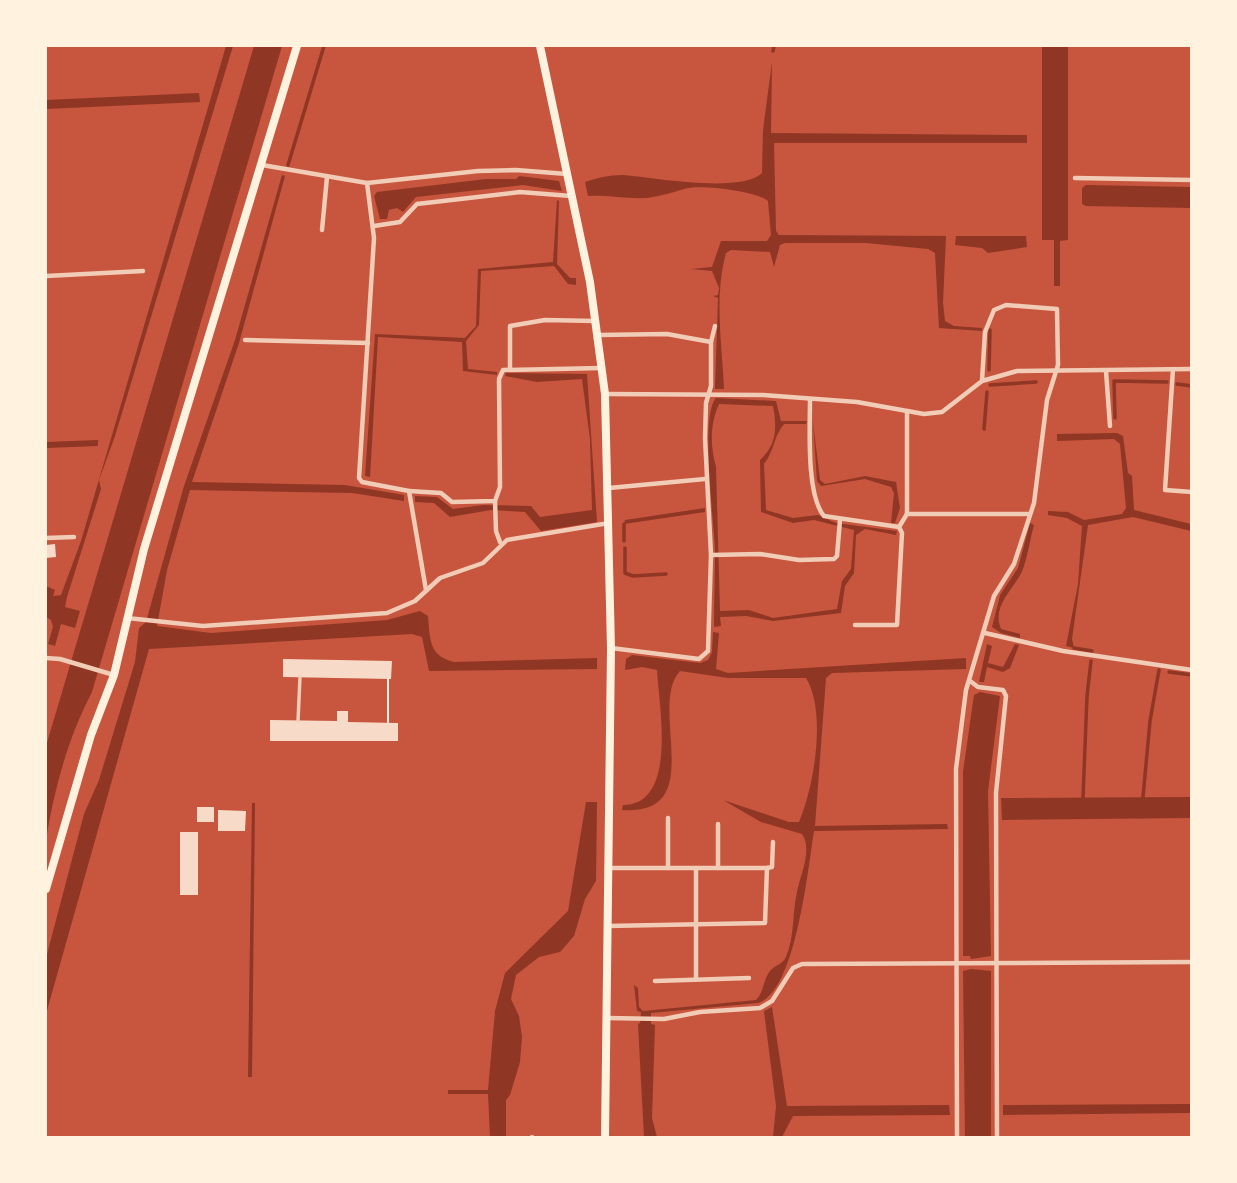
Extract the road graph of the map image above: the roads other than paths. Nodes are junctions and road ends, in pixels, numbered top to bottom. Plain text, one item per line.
1 (297, 46) edge
2 (540, 46) edge
3 (262, 165) junction
4 (569, 175) junction
5 (327, 177) junction
6 (1075, 178) dead end
7 (1192, 180) edge
8 (367, 183) junction
9 (573, 196) junction
10 (374, 226) junction
11 (322, 230) dead end
12 (143, 271) dead end
13 (46, 276) edge
14 (596, 321) junction
15 (715, 326) dead end
16 (598, 335) junction
17 (245, 340) dead end
18 (711, 342) junction
19 (368, 343) junction
20 (602, 368) junction
21 (510, 369) junction
22 (1173, 369) junction
23 (1192, 369) edge
24 (1106, 371) junction
25 (1055, 372) junction
26 (982, 381) junction
27 (605, 394) junction
28 (708, 395) junction
29 (810, 399) junction
30 (907, 411) junction
31 (1110, 426) dead end
32 (705, 479) junction
33 (609, 488) junction
34 (409, 491) junction
35 (1192, 492) edge
36 (495, 501) junction
37 (1030, 513) junction
38 (907, 514) junction
39 (840, 521) junction
40 (610, 523) junction
41 (899, 527) junction
42 (74, 537) dead end
43 (46, 538) edge
44 (500, 542) junction
45 (711, 555) junction
46 (426, 591) junction
47 (126, 618) junction
48 (855, 625) dead end
49 (985, 633) junction
50 (611, 648) junction
51 (46, 658) edge
52 (1192, 670) edge
53 (114, 675) junction
54 (300, 677) dead end
55 (970, 681) junction
56 (298, 721) dead end
57 (668, 818) dead end
58 (718, 824) dead end
59 (772, 842) dead end
60 (608, 868) junction
61 (668, 868) junction
62 (696, 868) junction
63 (718, 868) junction
64 (767, 868) junction
65 (46, 890) edge
66 (696, 925) junction
67 (607, 926) junction
68 (1192, 962) edge
69 (956, 964) junction
70 (996, 964) junction
71 (749, 978) dead end
72 (696, 979) junction
73 (654, 981) dead end
74 (606, 1018) junction
75 (605, 1138) edge
76 (957, 1138) edge
77 (997, 1138) edge

1 - 3 main road
2 - 4 main road
3 - 5 street
3 - 47 main road
4 - 8 street
4 - 9 main road
5 - 8 street
5 - 11 street
6 - 7 street
8 - 10 street
9 - 10 street
9 - 14 main road
10 - 19 street
12 - 13 street
14 - 16 main road
14 - 21 street
15 - 18 street
16 - 18 street
16 - 20 main road
17 - 19 street
18 - 28 street
19 - 34 street
20 - 21 street
20 - 27 main road
21 - 36 street
22 - 23 street
22 - 24 street
22 - 35 street
24 - 25 street
24 - 31 street
25 - 26 street
25 - 26 street
25 - 37 street
26 - 30 street
27 - 28 street
27 - 33 main road
28 - 29 street
28 - 32 street
29 - 30 street
29 - 39 street
30 - 38 street
32 - 33 street
32 - 45 street
33 - 40 main road
34 - 36 street
34 - 46 street
36 - 44 street
37 - 38 street
37 - 49 street
38 - 41 street
39 - 41 street
39 - 45 street
40 - 44 street
40 - 50 main road
41 - 48 street
42 - 43 street
44 - 46 street
45 - 50 street
46 - 47 street
47 - 53 main road
49 - 52 street
49 - 55 street
50 - 60 main road
51 - 53 street
53 - 65 main road
54 - 56 street
55 - 69 street
55 - 70 street
57 - 61 street
58 - 63 street
59 - 64 street
60 - 61 street
60 - 67 main road
61 - 62 street
62 - 63 street
62 - 66 street
63 - 64 street
64 - 66 street
66 - 67 street
66 - 72 street
67 - 74 main road
68 - 70 street
69 - 70 street
69 - 74 street
69 - 76 street
70 - 77 street
71 - 72 street
72 - 73 street
74 - 75 main road

